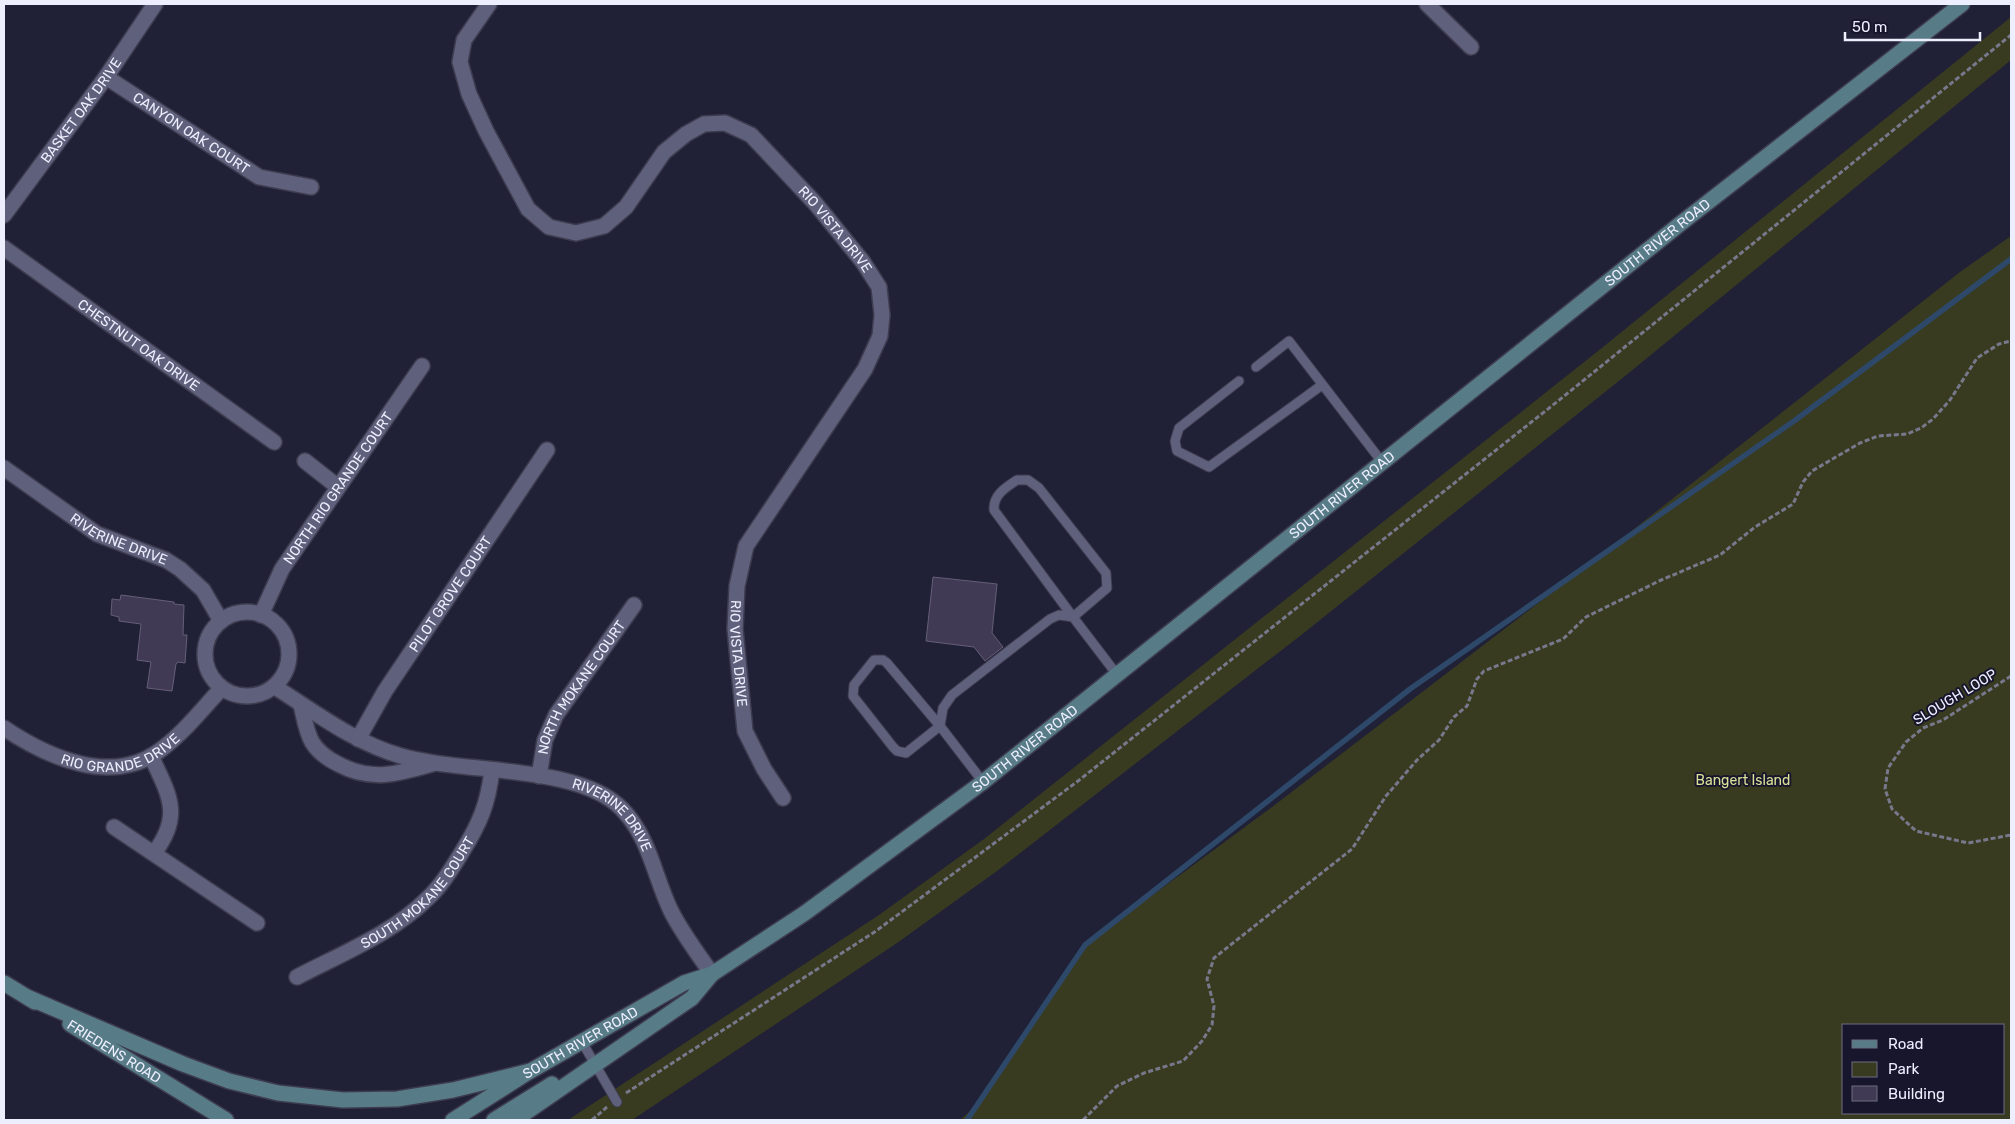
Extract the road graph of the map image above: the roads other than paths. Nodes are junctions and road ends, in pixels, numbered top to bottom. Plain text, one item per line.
1 (155, 4) edge
2 (489, 4) edge
3 (1427, 4) edge
4 (1962, 4) edge
5 (1471, 47) dead end
6 (106, 77) junction
7 (311, 188) dead end
8 (4, 215) edge
9 (4, 248) edge
10 (422, 366) dead end
11 (1256, 367) dead end
12 (1238, 381) dead end
13 (1322, 385) junction
14 (274, 442) dead end
15 (547, 450) dead end
16 (305, 461) dead end
17 (1382, 462) junction
18 (4, 468) edge
19 (338, 487) junction
20 (634, 605) dead end
21 (261, 615) junction
22 (1073, 616) junction
23 (221, 621) junction
24 (1118, 676) junction
25 (275, 686) junction
26 (222, 689) junction
27 (301, 705) junction
28 (940, 726) junction
29 (4, 728) edge
30 (358, 739) junction
31 (151, 756) junction
32 (434, 763) junction
33 (492, 770) junction
34 (539, 776) junction
35 (983, 782) junction
36 (783, 798) dead end
37 (114, 827) dead end
38 (154, 853) junction
39 (257, 923) dead end
40 (712, 974) junction
41 (297, 977) dead end
42 (4, 983) edge
43 (27, 997) junction
44 (582, 1042) junction
45 (594, 1064) junction
46 (530, 1072) junction
47 (617, 1102) road end
48 (226, 1120) edge
49 (453, 1120) edge
50 (494, 1120) edge
51 (515, 1120) edge

1 - 6 street, BASKET OAK DRIVE
2 - 36 street, RIO VISTA DRIVE
3 - 5 street
4 - 17 main road, SOUTH RIVER ROAD
6 - 7 street, CANYON OAK COURT
6 - 8 street, BASKET OAK DRIVE
9 - 14 street, CHESTNUT OAK DRIVE
10 - 19 street, NORTH RIO GRANDE COURT
11 - 13 lane
12 - 13 lane
13 - 17 lane
15 - 30 street, PILOT GROVE COURT
16 - 19 street
17 - 24 main road, SOUTH RIVER ROAD
18 - 23 street, RIVERINE DRIVE
19 - 21 street, NORTH RIO GRANDE COURT
20 - 34 street, NORTH MOKANE COURT
21 - 23 street
21 - 25 street
22 - 22 lane
22 - 24 lane
22 - 28 lane
23 - 26 street
24 - 35 main road, SOUTH RIVER ROAD
25 - 26 street
25 - 27 street, RIVERINE DRIVE
26 - 31 street, RIO GRANDE DRIVE
27 - 30 street, RIVERINE DRIVE
27 - 32 street, RIVERINE DRIVE
28 - 28 lane
28 - 35 lane
29 - 31 street, RIO GRANDE DRIVE
30 - 32 street, RIVERINE DRIVE
31 - 38 street
32 - 33 street, RIVERINE DRIVE
33 - 34 street, RIVERINE DRIVE
33 - 41 street, SOUTH MOKANE COURT
34 - 40 street, RIVERINE DRIVE
35 - 40 main road, SOUTH RIVER ROAD
37 - 38 street
38 - 39 street
40 - 44 main road, SOUTH RIVER ROAD
40 - 45 main road, SOUTH RIVER ROAD
42 - 43 main road, FRIEDENS ROAD
43 - 46 main road
43 - 48 main road, FRIEDENS ROAD
44 - 45 lane
44 - 46 main road, SOUTH RIVER ROAD
45 - 47 lane
45 - 50 main road
45 - 51 main road, SOUTH RIVER ROAD
46 - 49 main road, SOUTH RIVER ROAD

